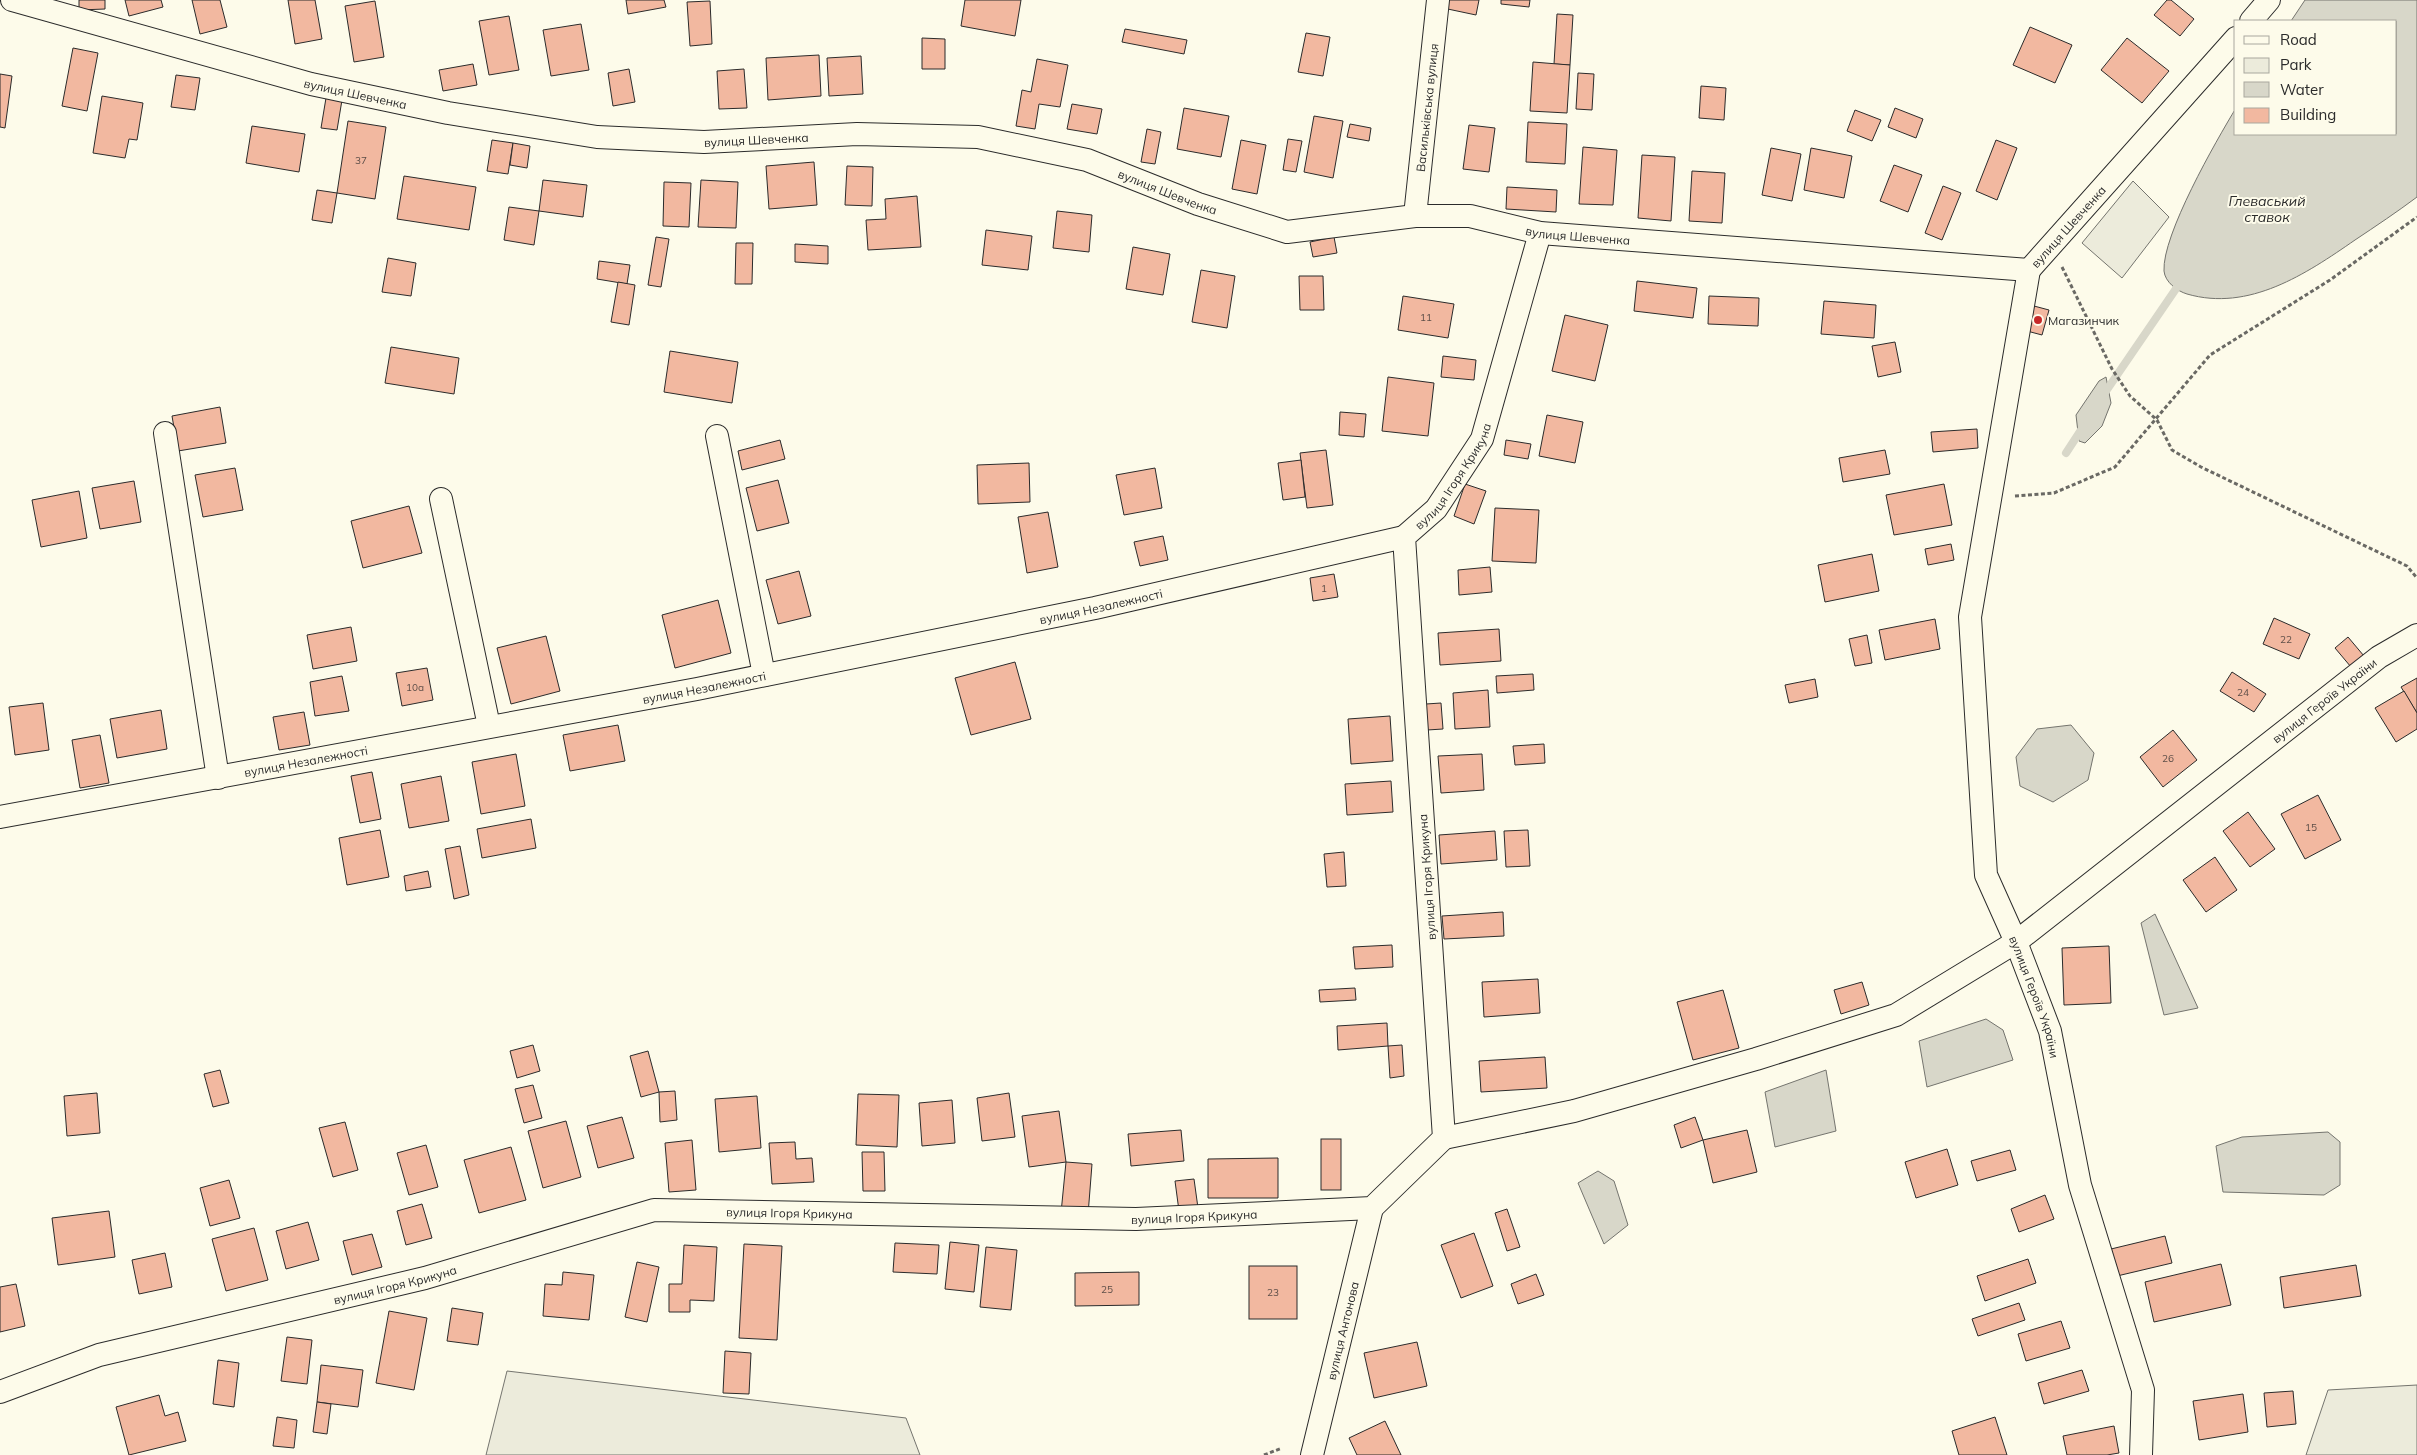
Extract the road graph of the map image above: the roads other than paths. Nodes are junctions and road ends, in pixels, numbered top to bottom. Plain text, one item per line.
1 (12, 0) edge
2 (1438, 0) edge
3 (2234, 40) edge
4 (1415, 216) junction
5 (1540, 233) junction
6 (2029, 270) junction
7 (165, 433) dead end
8 (717, 436) dead end
9 (441, 499) dead end
10 (1404, 537) junction
11 (2417, 635) edge
12 (764, 675) junction
13 (489, 726) junction
14 (218, 778) junction
15 (0, 817) edge
16 (2016, 942) junction
17 (1444, 1138) junction
18 (1372, 1208) junction
19 (0, 1392) edge
20 (1312, 1455) edge
21 (2140, 1455) edge

1 - 4 street, вулиця Шевченка
2 - 4 street, Васильківська вулиця
3 - 6 street, вулиця Шевченка
4 - 5 street, вулиця Шевченка
5 - 6 street, вулиця Шевченка
5 - 10 street, вулиця Ігоря Крикуна
6 - 16 street
7 - 14 street
8 - 12 street
9 - 13 street
10 - 12 street, вулиця Незалежності
10 - 17 street, вулиця Ігоря Крикуна
11 - 16 street, вулиця Героїв України
12 - 13 street, вулиця Незалежності
13 - 14 street, вулиця Незалежності
14 - 15 street, вулиця Незалежності
16 - 17 street
16 - 21 street, вулиця Героїв України
17 - 18 street
18 - 19 street, вулиця Ігоря Крикуна
18 - 20 street, вулиця Антонова

